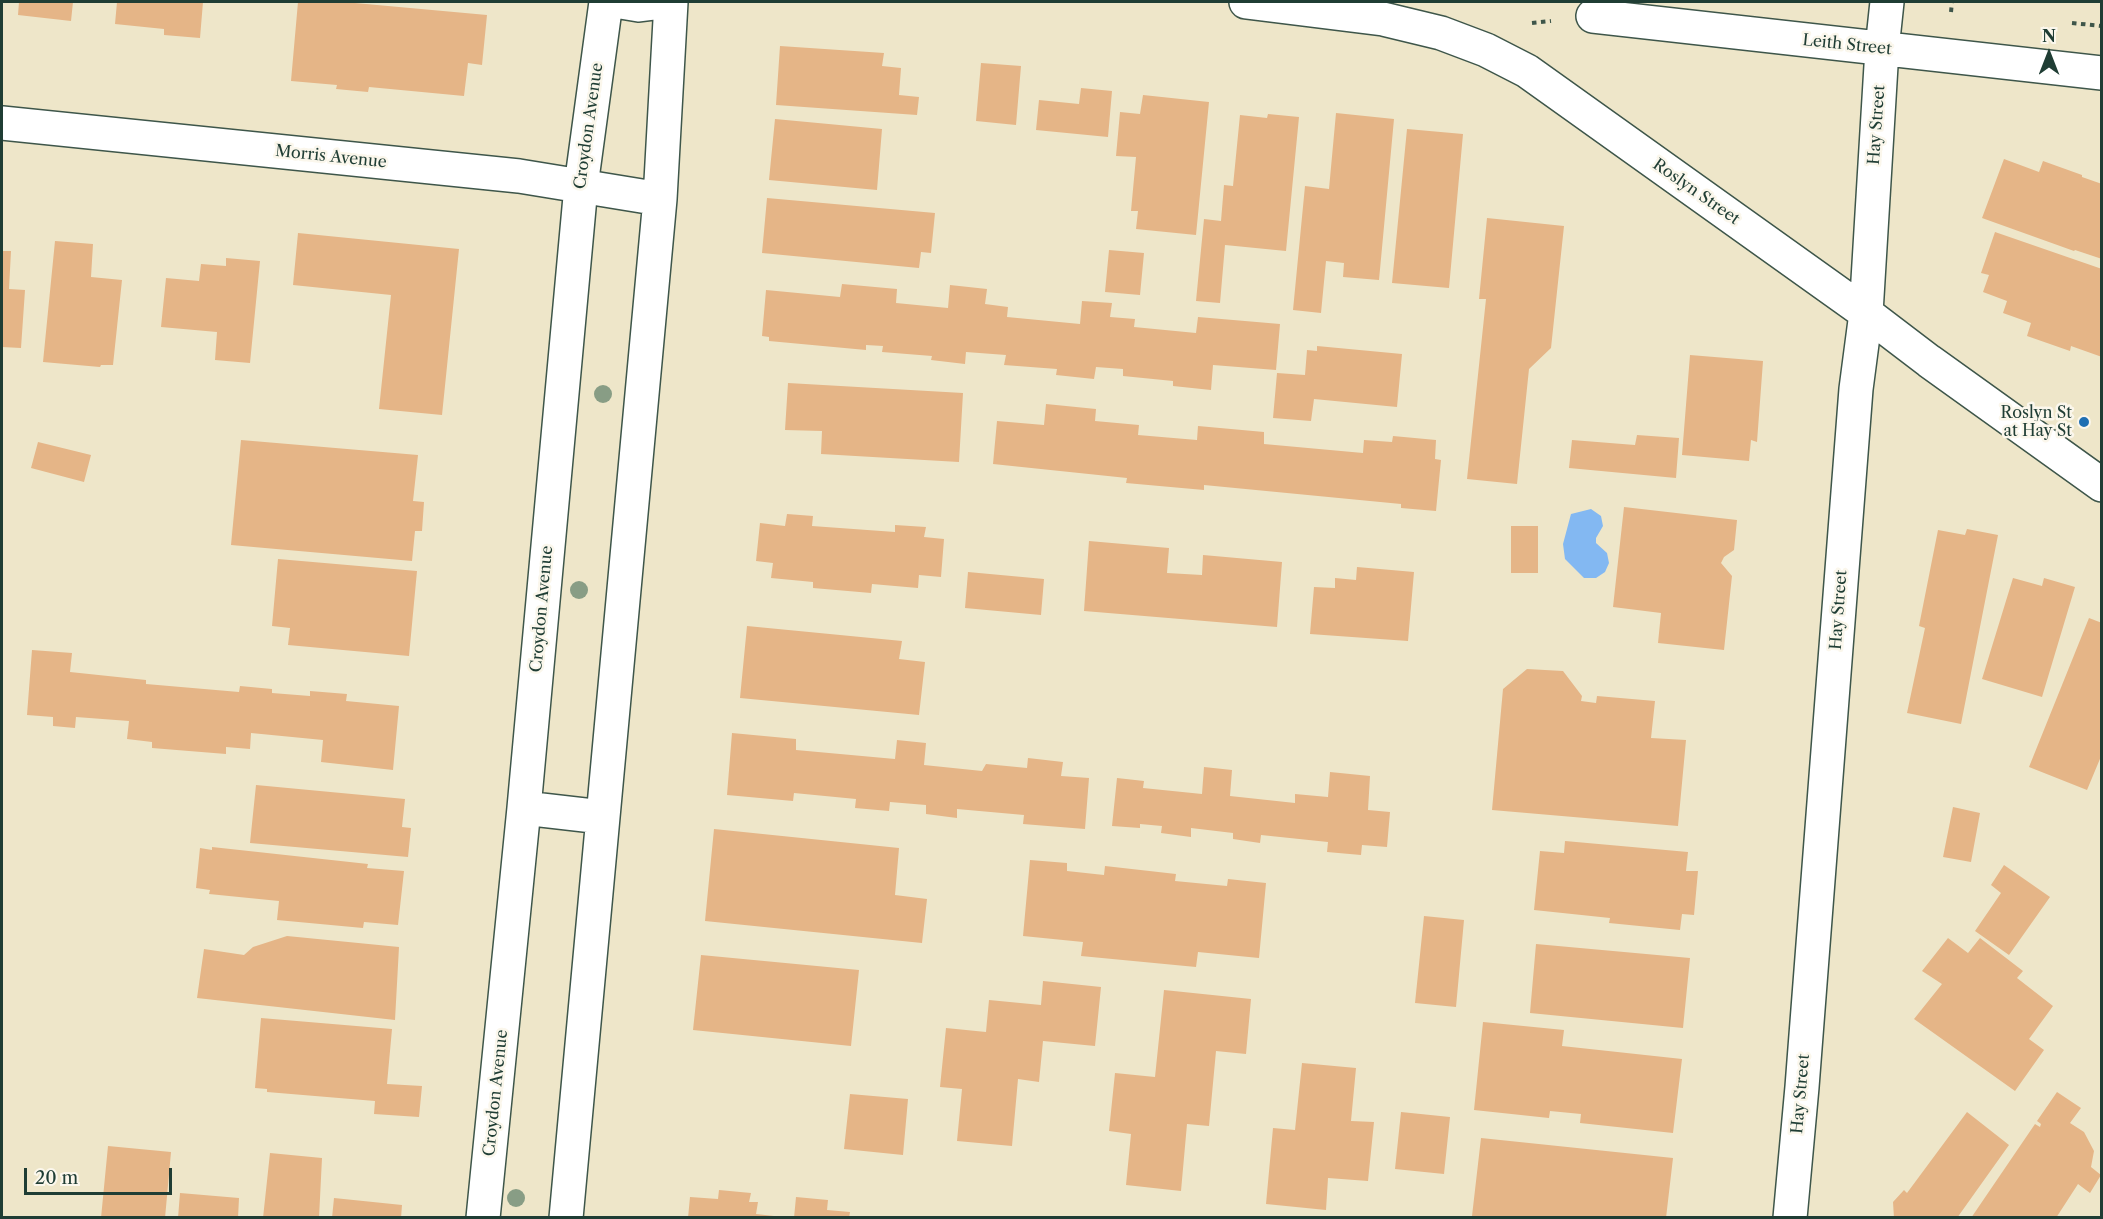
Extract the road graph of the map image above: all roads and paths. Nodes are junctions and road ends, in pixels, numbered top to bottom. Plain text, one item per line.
1 (606, 2) edge
2 (621, 2) edge
3 (663, 2) edge
4 (671, 2) edge
5 (1246, 2) edge
6 (1887, 2) edge
7 (1952, 2) edge
8 (1951, 12) dead end
9 (1593, 16) dead end
10 (1882, 49) junction
11 (2102, 72) edge
12 (2, 123) edge
13 (581, 186) junction
14 (660, 199) junction
15 (1866, 312) junction
16 (2102, 485) edge
17 (524, 808) junction
18 (602, 817) junction
19 (483, 1218) edge
20 (566, 1218) edge
21 (1790, 1218) edge

1 - 13 street, Croydon Avenue
2 - 3 street
4 - 14 street
5 - 15 street, Roslyn Street
6 - 10 street, Hay Street
7 - 8 path
9 - 10 street, Leith Street
10 - 11 street, Leith Street
10 - 15 street, Hay Street
12 - 13 street, Morris Avenue
13 - 14 street, Morris Avenue
13 - 17 street, Croydon Avenue
14 - 18 street
15 - 16 street, Roslyn Street
15 - 21 street, Hay Street
17 - 18 street
17 - 19 street, Croydon Avenue
18 - 20 street

